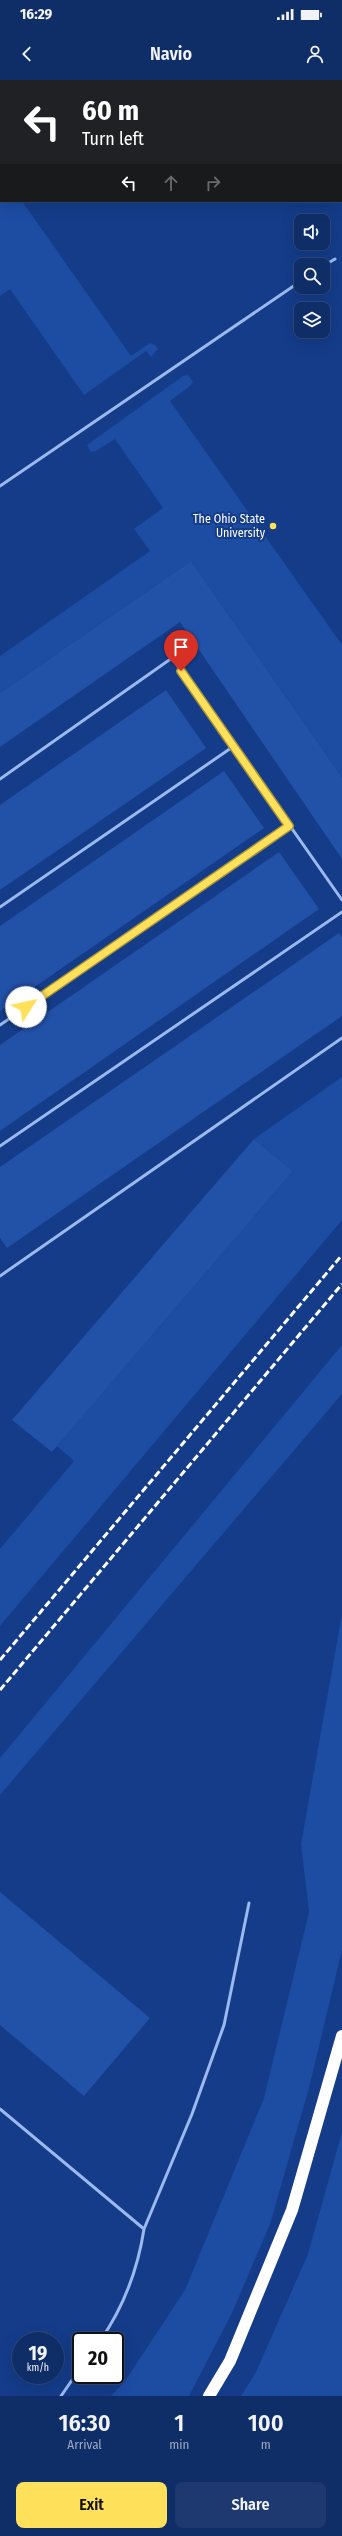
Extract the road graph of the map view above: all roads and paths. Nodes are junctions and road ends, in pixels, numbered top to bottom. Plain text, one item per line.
1 (334, 258) dead end
2 (330, 261) edge
3 (294, 286) edge
4 (0, 486) edge
5 (234, 746) junction
6 (0, 779) edge
7 (289, 826) junction
8 (342, 900) edge
9 (0, 907) edge
10 (342, 912) edge
11 (0, 1025) edge
12 (342, 1038) edge
13 (0, 1146) edge
14 (0, 1276) edge
15 (249, 1903) dead end
16 (342, 2036) edge
17 (0, 2109) edge
18 (144, 2228) junction
19 (107, 2332) edge
20 (72, 2380) edge
21 (61, 2396) edge
22 (209, 2396) edge

1 - 2 lane
3 - 4 lane
5 - 6 lane
5 - 7 lane
5 - 9 lane
7 - 8 lane
7 - 11 lane
10 - 13 lane
12 - 14 lane
15 - 18 lane
16 - 22 highway
17 - 18 lane
18 - 19 lane
20 - 21 lane

